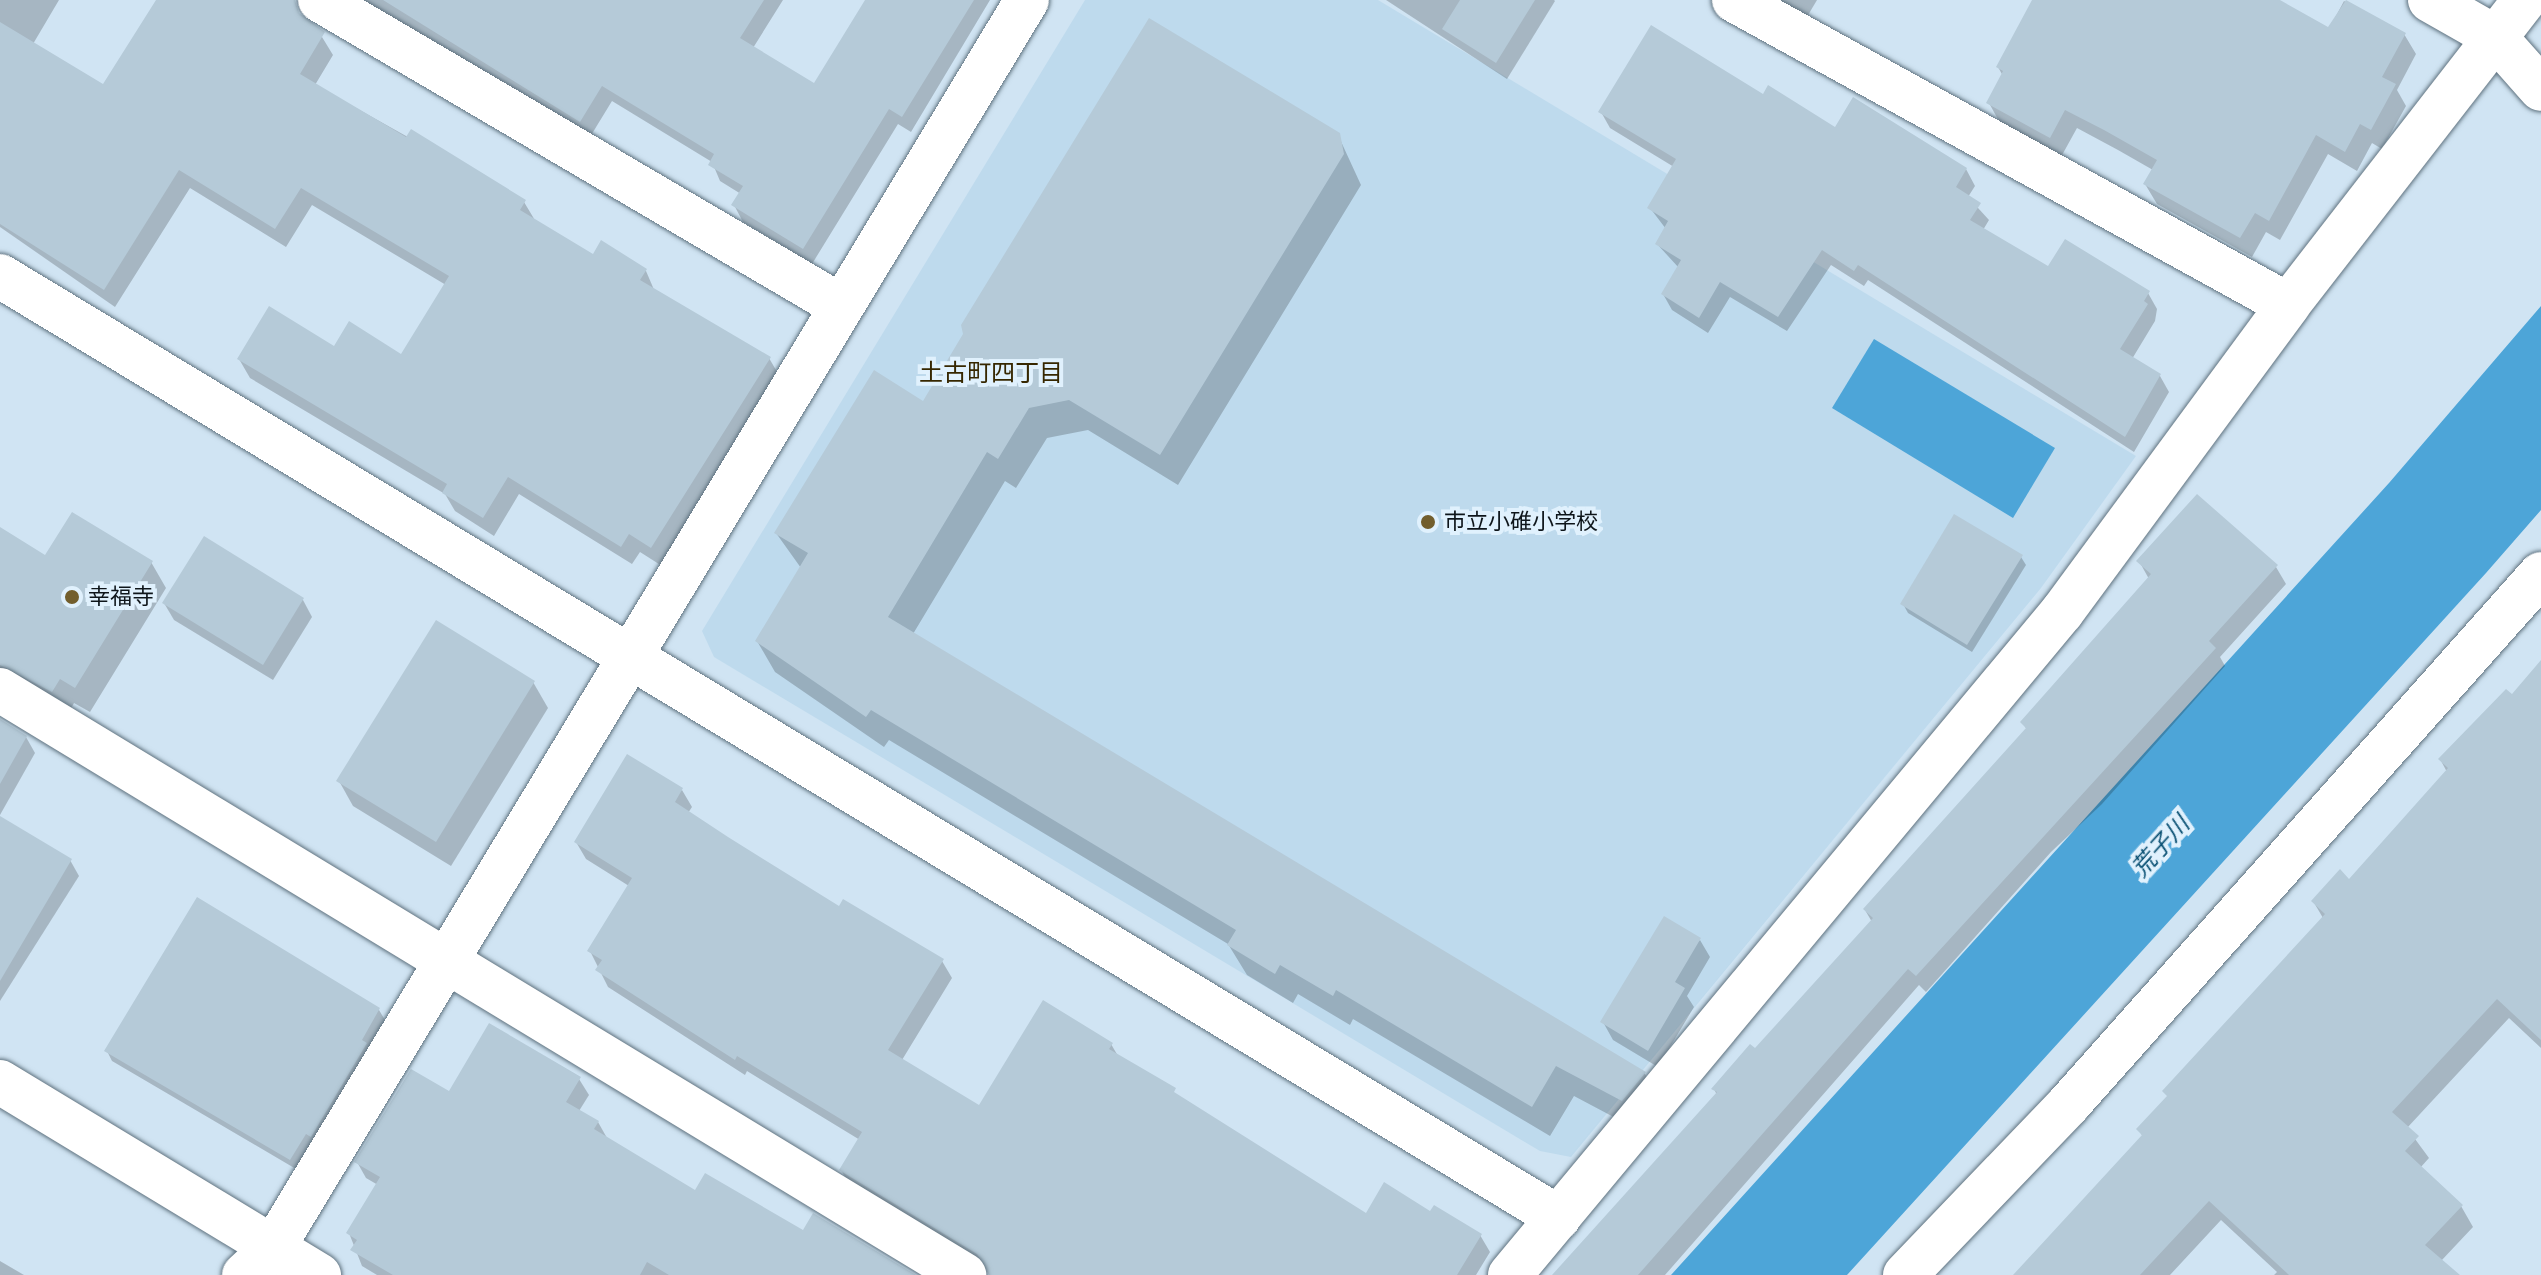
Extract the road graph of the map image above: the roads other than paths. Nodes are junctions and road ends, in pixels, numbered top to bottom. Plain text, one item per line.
1 (320, 0) edge
2 (1027, 0) edge
3 (1734, 0) edge
4 (2430, 0) edge
5 (2525, 0) edge
6 (2495, 37) junction
7 (2541, 89) edge
8 (0, 276) edge
9 (2288, 305) junction
10 (841, 306) junction
11 (2541, 574) edge
12 (630, 657) junction
13 (0, 690) edge
14 (446, 962) junction
15 (0, 1082) edge
16 (1559, 1218) junction
17 (258, 1262) edge
18 (319, 1275) edge
19 (964, 1275) edge
20 (1510, 1275) edge
21 (1905, 1275) edge

1 - 10 street
2 - 10 street
3 - 9 street
4 - 6 street
5 - 6 street
6 - 7 street
6 - 9 street
8 - 12 street
9 - 16 street
10 - 12 street
11 - 21 street
12 - 14 street
12 - 16 street
13 - 14 street
14 - 17 street
14 - 19 street
15 - 17 street
16 - 20 street
17 - 18 street

